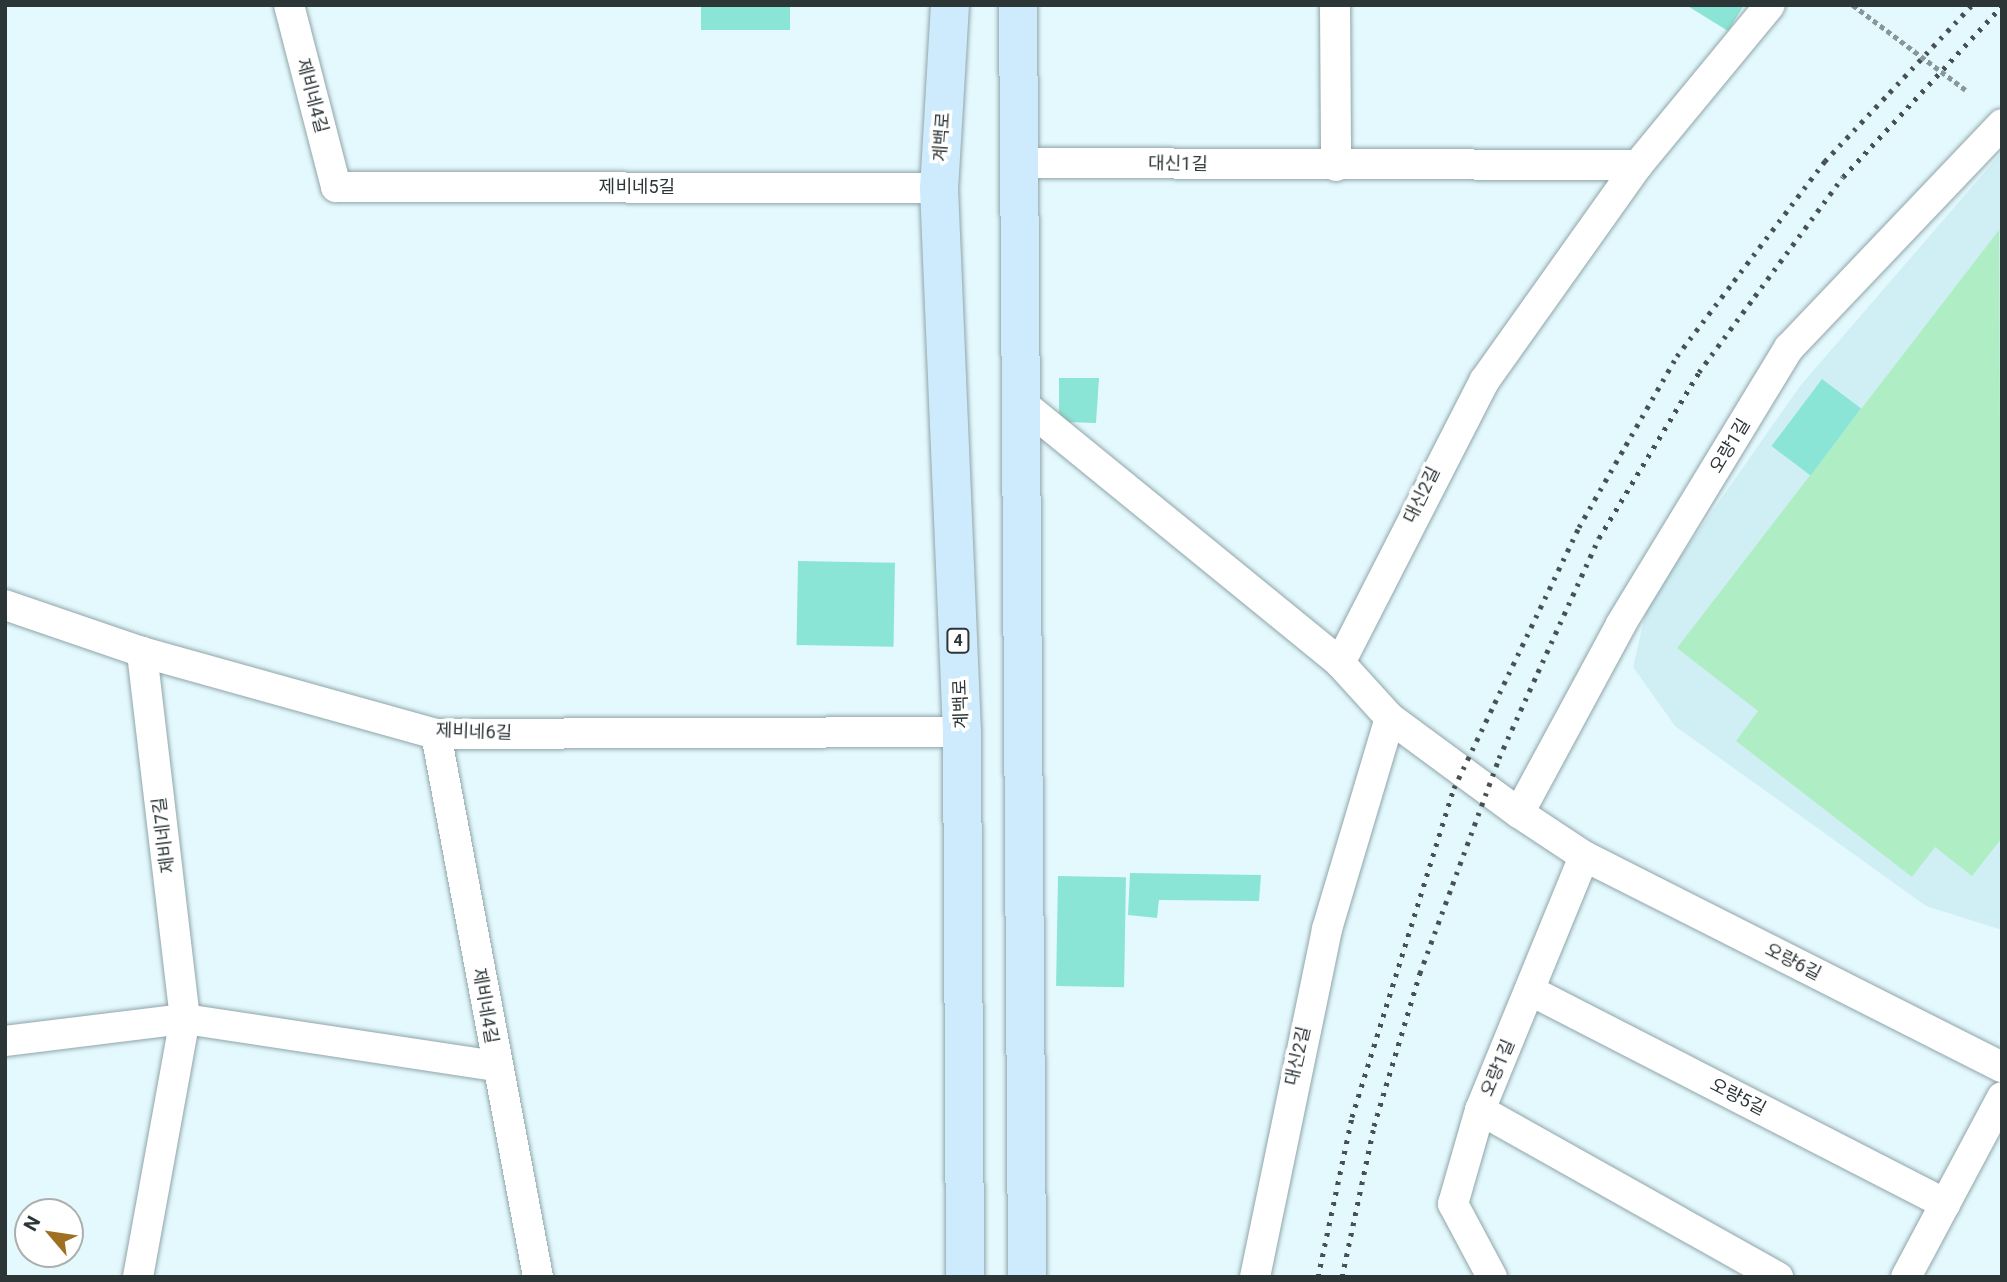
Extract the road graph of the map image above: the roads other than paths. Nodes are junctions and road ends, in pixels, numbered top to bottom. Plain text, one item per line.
1 (289, 5) edge
2 (950, 5) edge
3 (1018, 5) edge
4 (1335, 5) edge
5 (1770, 5) edge
6 (2002, 124) edge
7 (1020, 163) junction
8 (1638, 165) junction
9 (1336, 166) junction
10 (336, 187) joint
11 (939, 188) junction
12 (1018, 400) junction
13 (5, 606) edge
14 (142, 652) junction
15 (1340, 663) junction
16 (1390, 718) junction
17 (962, 732) junction
18 (436, 734) junction
19 (1519, 813) junction
20 (1584, 856) junction
21 (1531, 990) junction
22 (185, 1019) junction
23 (5, 1041) edge
24 (496, 1066) junction
25 (2002, 1067) edge
26 (2002, 1097) edge
27 (1480, 1110) junction
28 (1946, 1204) junction
29 (1497, 1275) edge
30 (138, 1277) edge
31 (538, 1277) edge
32 (965, 1277) edge
33 (1027, 1277) edge
34 (1255, 1277) edge
35 (1778, 1277) edge
36 (1906, 1277) edge

1 - 10 street, 제비네4길
2 - 11 main road, 계백로 / 4
3 - 7 main road
4 - 9 street
5 - 8 street, 대신2길
6 - 19 street, 오량1길
7 - 9 street, 대신1길
7 - 12 main road
8 - 9 street, 대신1길
8 - 15 street, 대신2길
10 - 11 street, 제비네5길
11 - 17 main road, 계백로 / 4
12 - 15 street
12 - 33 main road
13 - 14 street, 제비네6길
14 - 18 street, 제비네6길
14 - 22 street, 제비네7길
15 - 16 street, 오량6길
16 - 19 street, 오량6길
16 - 34 street, 대신2길
17 - 18 street, 제비네6길
17 - 32 main road, 계백로 / 4
18 - 24 street, 제비네4길
19 - 20 street, 오량6길
20 - 21 street, 오량1길
20 - 25 street, 오량6길
21 - 27 street, 오량1길
21 - 28 street, 오량5길
22 - 23 street
22 - 24 street
22 - 30 street, 제비네7길
24 - 31 street, 제비네4길
26 - 28 street
27 - 29 street, 오량1길
27 - 35 street
28 - 36 street

